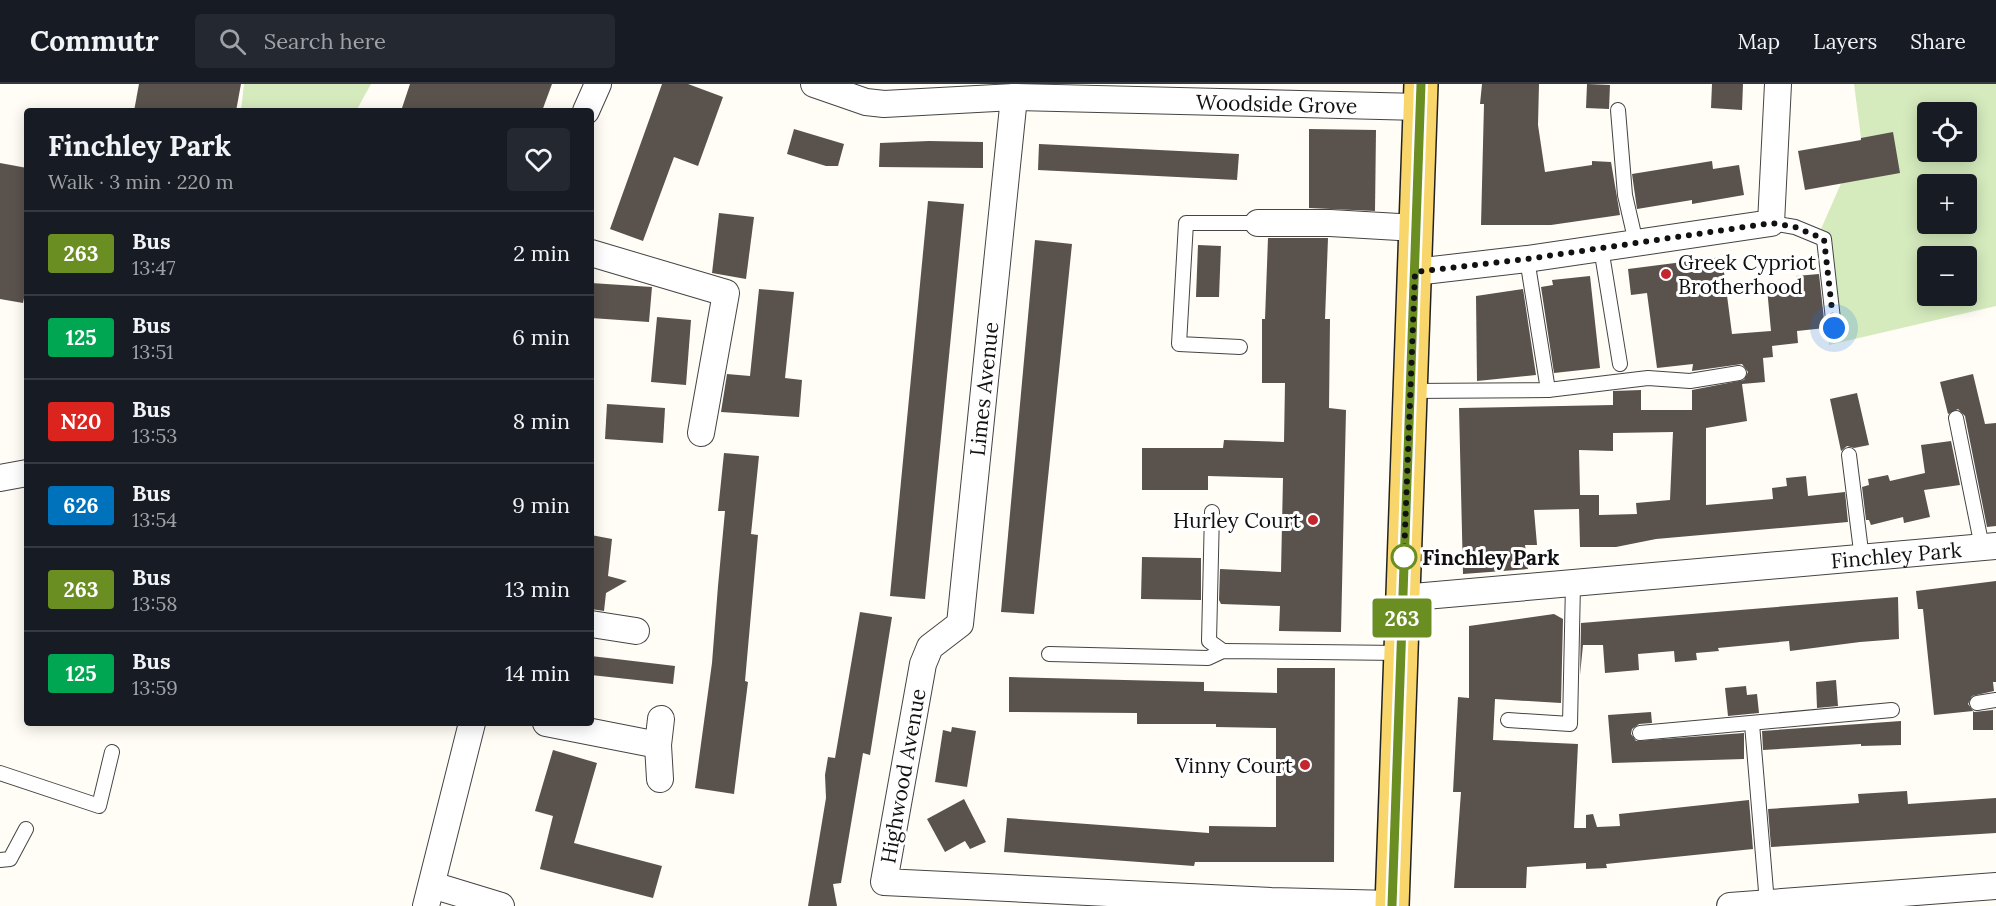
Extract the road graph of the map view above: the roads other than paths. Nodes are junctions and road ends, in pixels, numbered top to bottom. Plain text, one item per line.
1 (598, 84) edge
2 (814, 84) edge
3 (1778, 84) edge
4 (885, 94) edge
5 (1421, 96) edge
6 (1014, 97) junction
7 (587, 108) edge
8 (1618, 110) dead end
9 (1257, 223) joint
10 (1772, 223) junction
11 (1416, 228) junction
12 (1636, 243) junction
13 (1601, 248) junction
14 (594, 254) edge
15 (1527, 259) junction
16 (1415, 272) junction
17 (1834, 328) dead end
18 (1240, 347) dead end
19 (1620, 364) dead end
20 (1739, 373) dead end
21 (1548, 390) junction
22 (1410, 391) junction
23 (1956, 418) dead end
24 (701, 433) dead end
25 (1849, 455) dead end
26 (24, 474) edge
27 (0, 478) edge
28 (1212, 512) dead end
29 (1989, 547) edge
30 (1862, 559) junction
31 (1574, 584) junction
32 (1402, 598) junction
33 (594, 624) edge
34 (636, 631) dead end
35 (1223, 651) junction
36 (1400, 653) junction
37 (1049, 654) dead end
38 (923, 664) joint
39 (1996, 700) edge
40 (1977, 703) dead end
41 (1892, 710) dead end
42 (661, 719) dead end
43 (1508, 720) dead end
44 (1752, 724) junction
45 (471, 726) edge
46 (561, 726) edge
47 (1640, 733) dead end
48 (657, 745) junction
49 (112, 752) dead end
50 (0, 773) edge
51 (660, 779) dead end
52 (26, 829) dead end
53 (0, 860) edge
54 (1996, 886) edge
55 (429, 895) edge
56 (1891, 900) edge
57 (1767, 903) junction
58 (1271, 904) edge
59 (1392, 905) edge
60 (501, 906) edge
61 (1730, 906) edge

1 - 7 street
2 - 4 street, Woodside Grove
3 - 10 street
4 - 6 street, Woodside Grove
5 - 6 street, Woodside Grove
5 - 11 main road
6 - 38 street, Limes Avenue
8 - 12 lane
9 - 11 street
9 - 18 lane
10 - 12 street
10 - 17 lane
11 - 16 main road
12 - 13 street
13 - 15 street
13 - 19 lane
14 - 24 street
15 - 16 street
15 - 21 lane
16 - 22 main road
20 - 21 lane
21 - 22 lane
22 - 32 main road
23 - 29 lane
25 - 30 lane
26 - 27 street
28 - 35 lane
29 - 30 street, Finchley Park
30 - 31 street, Finchley Park
31 - 32 street, Finchley Park
31 - 43 lane
32 - 36 main road
33 - 34 street
35 - 36 lane
35 - 37 lane
36 - 59 main road
38 - 58 street, Highwood Avenue
39 - 40 lane
41 - 44 lane
42 - 48 street
44 - 47 lane
44 - 57 lane
45 - 55 street
46 - 48 street
48 - 51 street
49 - 50 lane
52 - 53 lane
54 - 56 street
55 - 60 street
56 - 57 street
57 - 61 street
58 - 59 street, Highwood Avenue

